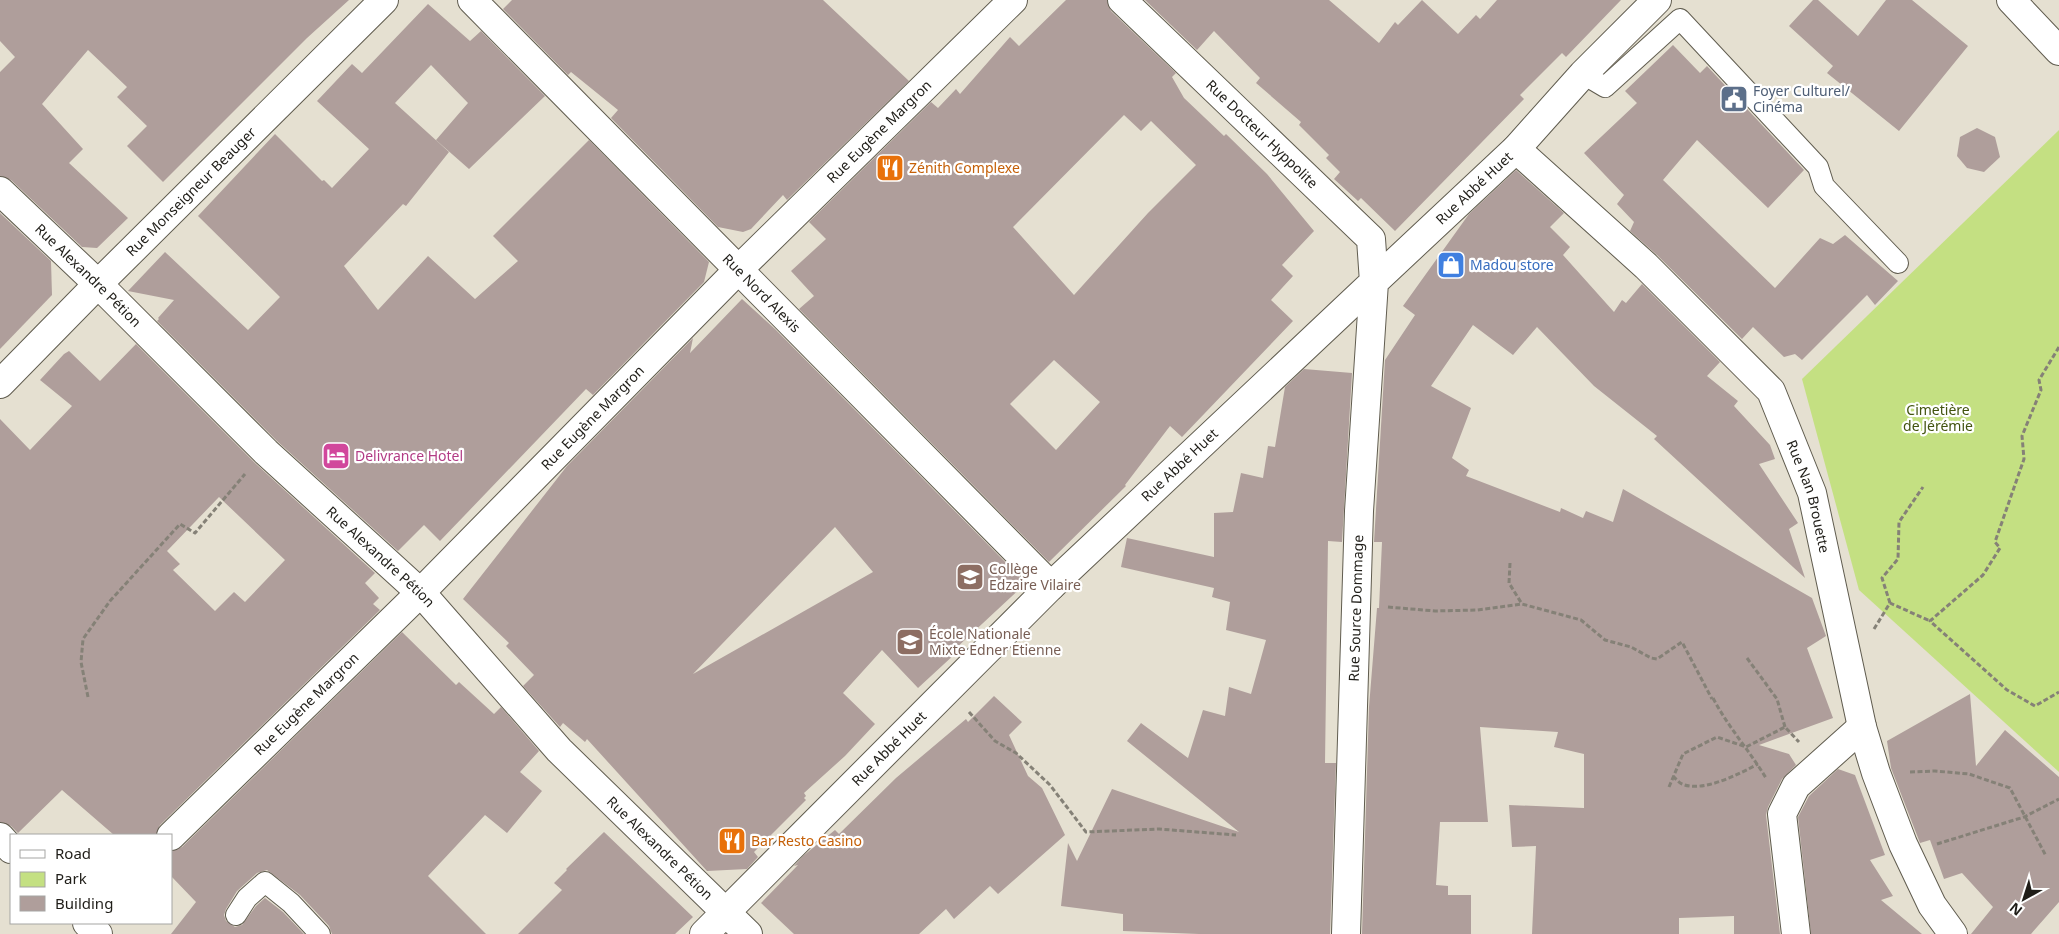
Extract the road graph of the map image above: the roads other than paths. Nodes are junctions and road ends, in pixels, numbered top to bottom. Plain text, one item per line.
1 (384, 0) edge
2 (472, 0) edge
3 (1013, 0) edge
4 (1122, 0) edge
5 (1657, 0) edge
6 (2011, 0) edge
7 (2059, 51) edge
8 (1583, 74) junction
9 (1516, 149) junction
10 (0, 191) edge
11 (1898, 263) dead end
12 (739, 269) junction
13 (1374, 282) junction
14 (98, 284) junction
15 (0, 384) edge
16 (1052, 586) junction
17 (420, 592) junction
18 (1862, 726) junction
19 (172, 835) edge
20 (0, 838) edge
21 (10, 847) edge
22 (726, 912) junction
23 (236, 914) dead end
24 (89, 924) edge
25 (98, 934) edge
26 (320, 934) edge
27 (704, 934) edge
28 (748, 934) edge
29 (1346, 934) edge
30 (1796, 934) edge
31 (1953, 934) edge

1 - 14 street, Rue Monseigneur Beauger
2 - 12 street, Rue Nord Alexis
3 - 12 street, Rue Eugène Margron
4 - 13 street, Rue Docteur Hyppolite
5 - 8 street, Rue Abbé Huet
6 - 7 street
8 - 9 street, Rue Abbé Huet
8 - 11 lane
9 - 13 street, Rue Abbé Huet
9 - 18 street, Rue Nan Brouette
10 - 14 street, Rue Alexandre Pétion
12 - 16 street, Rue Nord Alexis
12 - 17 street, Rue Eugène Margron
13 - 16 street, Rue Abbé Huet
13 - 29 street, Rue Source Dommage
14 - 15 street, Rue Monseigneur Beauger
14 - 17 street, Rue Alexandre Pétion
16 - 22 street, Rue Abbé Huet
17 - 19 street, Rue Eugène Margron
17 - 22 street, Rue Alexandre Pétion
18 - 30 street
18 - 31 street, Rue Nan Brouette
20 - 21 street
22 - 27 street, Rue Abbé Huet
22 - 28 street, Rue Alexandre Pétion
23 - 26 lane
24 - 25 street

